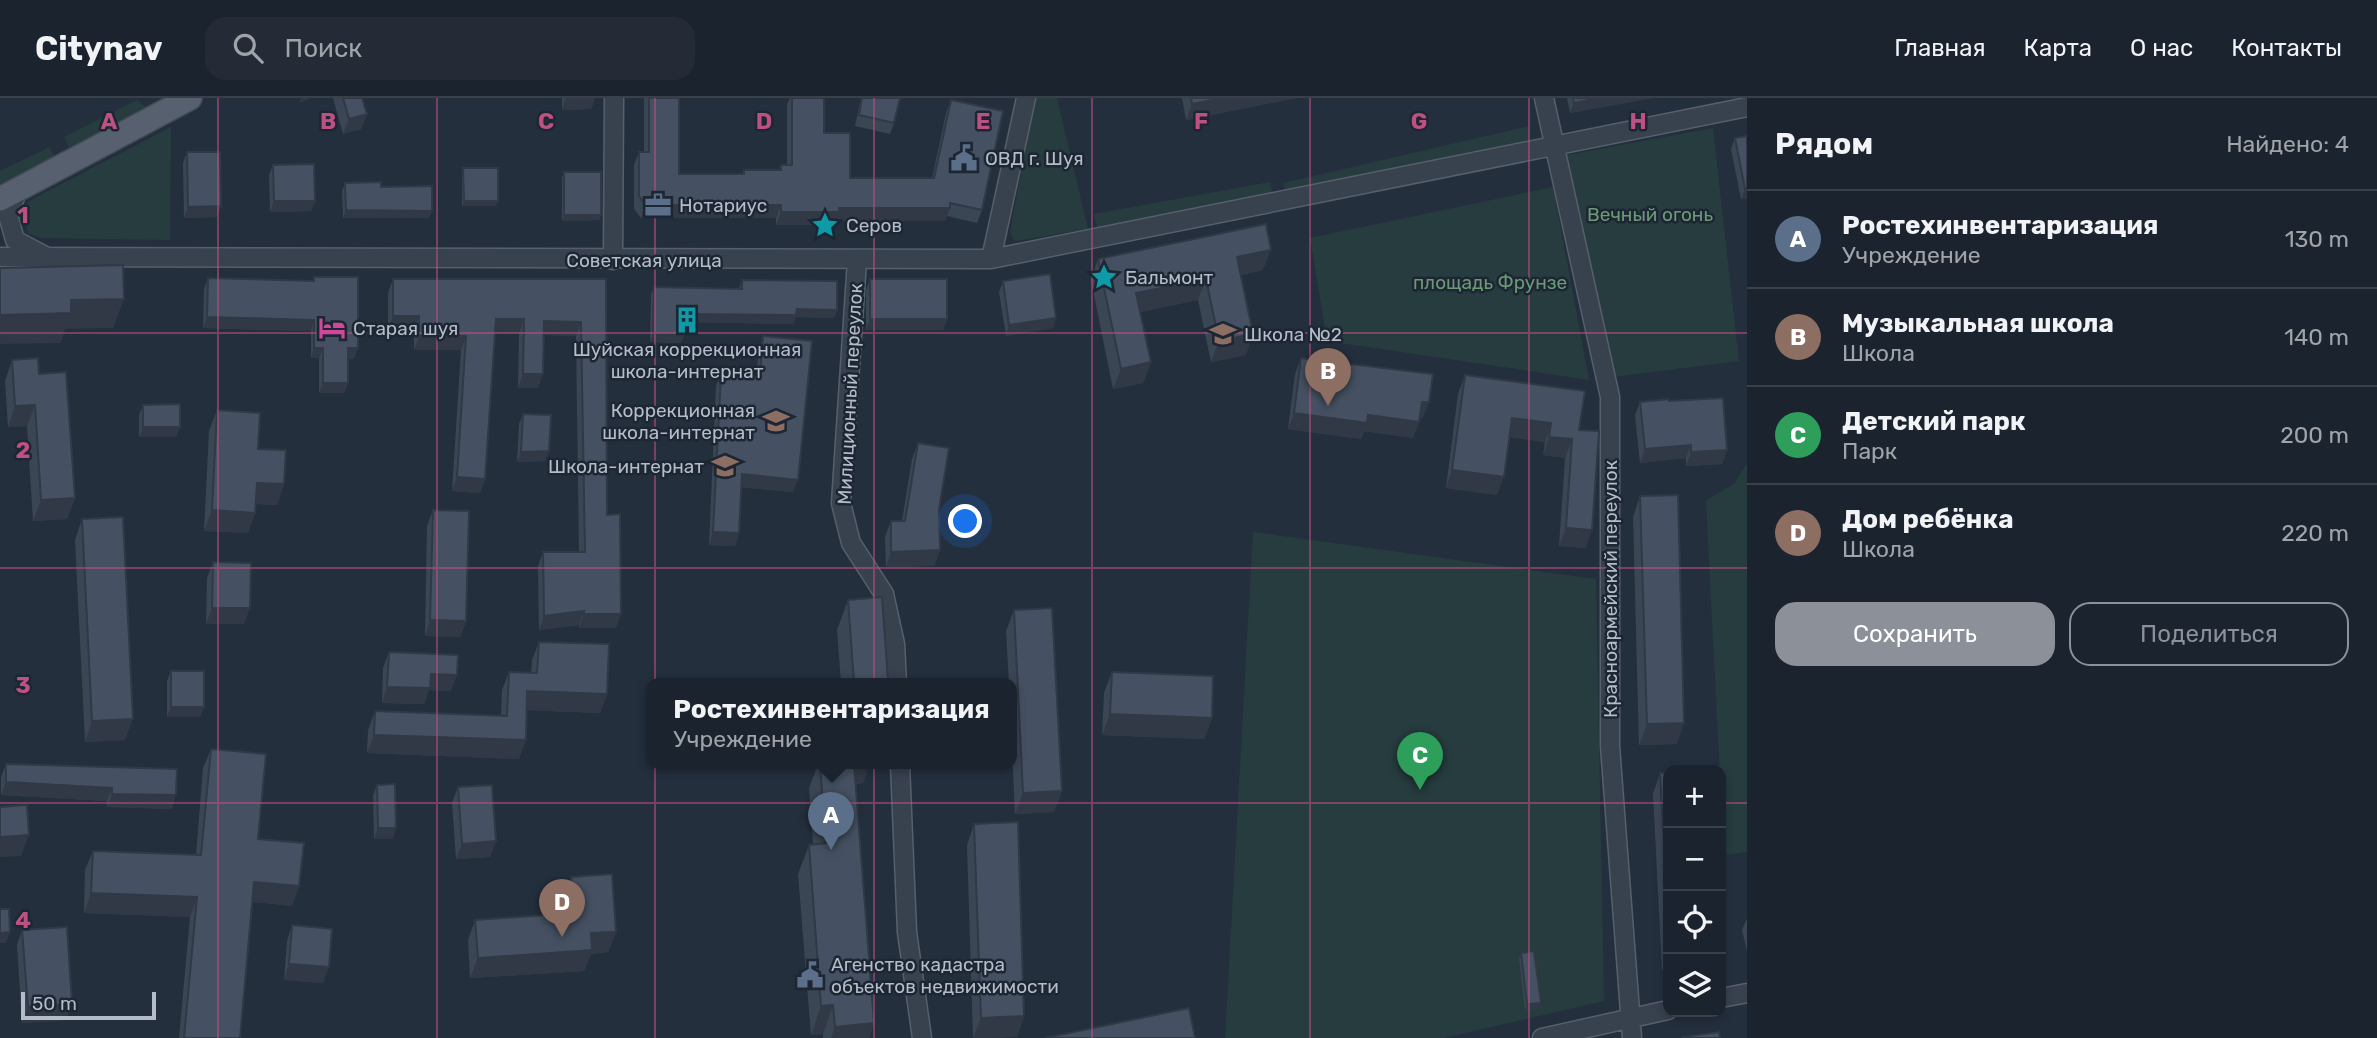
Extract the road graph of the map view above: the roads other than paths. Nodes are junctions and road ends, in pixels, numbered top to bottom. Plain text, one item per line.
1 (190, 98) edge
2 (614, 98) edge
3 (1026, 98) edge
4 (1544, 98) edge
5 (1747, 107) edge
6 (1557, 145) junction
7 (9, 195) edge
8 (0, 257) edge
9 (49, 258) junction
10 (991, 259) junction
11 (613, 260) junction
12 (857, 260) junction
13 (897, 678) edge
14 (900, 769) edge
15 (1747, 993) edge
16 (1726, 997) edge
17 (1663, 1011) edge
18 (1630, 1019) junction
19 (922, 1038) edge
20 (1542, 1038) edge
21 (1632, 1038) edge

1 - 7 main road
2 - 11 street
3 - 10 street
4 - 6 street, Красноармейский переулок
5 - 6 street
6 - 10 street, Советская улица
6 - 18 street, Красноармейский переулок
7 - 9 street
8 - 9 street, Советская улица
9 - 11 street, Советская улица
10 - 12 street, Советская улица
11 - 12 street, Советская улица
12 - 13 street, Милиционный переулок
14 - 19 street
15 - 16 street
17 - 18 street
18 - 20 street
18 - 21 street, Красноармейский переулок

